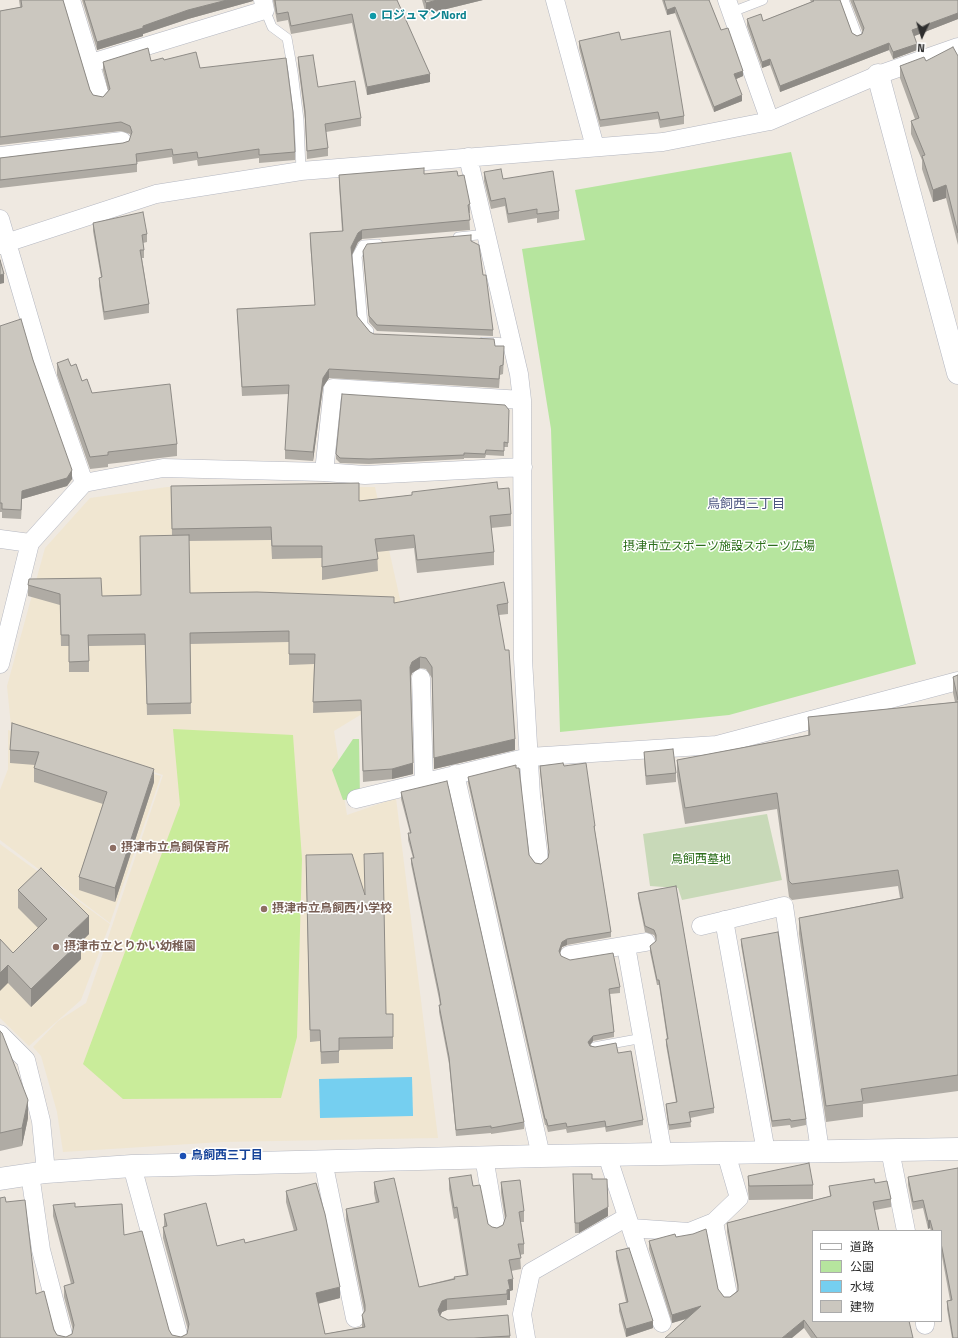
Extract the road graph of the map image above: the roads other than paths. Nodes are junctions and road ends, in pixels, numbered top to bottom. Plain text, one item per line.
1 (71, 0) edge
2 (555, 0) edge
3 (763, 0) edge
4 (844, 0) edge
5 (264, 5) edge
6 (729, 6) edge
7 (858, 37) edge
8 (958, 47) edge
9 (91, 63) junction
10 (878, 75) junction
11 (100, 94) dead end
12 (770, 121) junction
13 (122, 141) dead end
14 (595, 147) junction
15 (0, 156) edge
16 (468, 157) junction
17 (301, 171) junction
18 (0, 219) edge
19 (486, 234) junction
20 (448, 238) edge
21 (386, 243) edge
22 (4, 244) edge
23 (374, 337) edge
24 (474, 342) edge
25 (512, 344) junction
26 (958, 373) edge
27 (522, 400) junction
28 (523, 467) junction
29 (324, 472) junction
30 (84, 483) junction
31 (0, 539) edge
32 (30, 544) junction
33 (0, 664) edge
34 (421, 678) dead end
35 (958, 681) edge
36 (529, 756) junction
37 (455, 774) junction
38 (424, 782) junction
39 (356, 799) dead end
40 (539, 859) dead end
41 (724, 920) junction
42 (700, 926) dead end
43 (646, 942) dead end
44 (626, 946) junction
45 (569, 955) dead end
46 (0, 1034) edge
47 (643, 1038) junction
48 (594, 1047) edge
49 (958, 1149) edge
50 (890, 1150) junction
51 (820, 1151) junction
52 (766, 1152) junction
53 (726, 1153) junction
54 (663, 1154) junction
55 (607, 1155) junction
56 (541, 1156) junction
57 (484, 1157) junction
58 (324, 1161) junction
59 (132, 1166) junction
60 (38, 1173) junction
61 (0, 1179) edge
62 (629, 1222) junction
63 (714, 1222) junction
64 (496, 1228) edge
65 (906, 1230) edge
66 (728, 1294) dead end
67 (355, 1318) dead end
68 (662, 1323) dead end
69 (64, 1338) edge
70 (179, 1338) edge
71 (526, 1338) edge

1 - 9 street
2 - 14 street
3 - 6 lane
4 - 7 lane
5 - 9 street
5 - 17 lane
6 - 12 street
8 - 10 street
9 - 11 street
10 - 12 street
10 - 26 street
12 - 14 street
13 - 15 street
14 - 16 street
16 - 17 street
16 - 19 street
17 - 22 street
18 - 22 street
19 - 20 lane
19 - 25 street
21 - 23 lane
22 - 30 street
24 - 25 lane
25 - 27 street
27 - 28 street
27 - 29 street
28 - 29 street
28 - 36 street
29 - 30 street
30 - 32 street
31 - 32 street
32 - 33 street
34 - 38 street
35 - 36 street
36 - 37 street
36 - 40 street
37 - 38 street
37 - 56 street
38 - 39 street
41 - 42 street
41 - 51 street
41 - 52 street
43 - 44 street
44 - 45 street
44 - 47 street
46 - 60 street
47 - 48 lane
47 - 54 street
49 - 50 street
50 - 51 street
50 - 65 street
51 - 52 street
52 - 53 street
53 - 54 street
53 - 63 street
54 - 55 street
55 - 56 street
55 - 62 street
56 - 57 street
57 - 58 street
57 - 64 street
58 - 59 street
58 - 67 street
59 - 60 street
59 - 70 street
60 - 61 street
60 - 69 street
62 - 63 street
62 - 68 street
62 - 71 street
63 - 66 street

